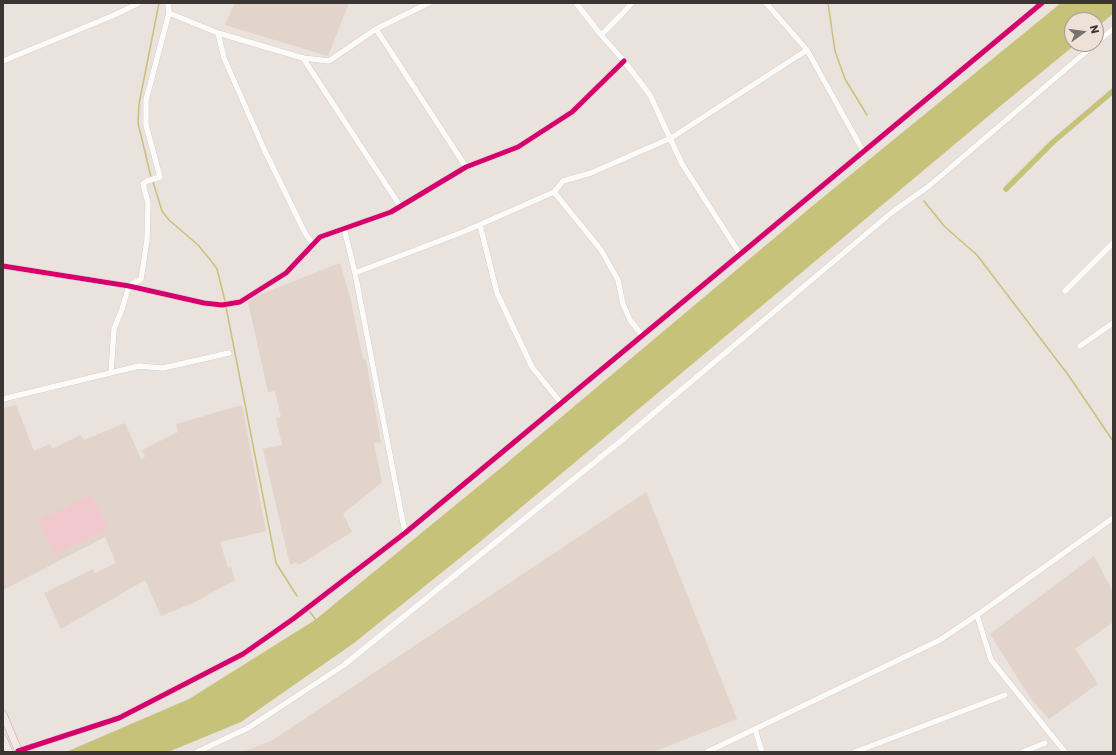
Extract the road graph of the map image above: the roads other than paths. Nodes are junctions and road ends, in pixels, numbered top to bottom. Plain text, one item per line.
1 (139, 3) edge
2 (168, 3) edge
3 (411, 3) edge
4 (429, 3) edge
5 (576, 3) edge
6 (632, 3) edge
7 (766, 3) edge
8 (1042, 3) edge
9 (414, 10) junction
10 (168, 13) junction
11 (376, 29) junction
12 (1113, 29) edge
13 (218, 33) junction
14 (601, 35) junction
15 (1104, 36) edge
16 (807, 50) junction
17 (1086, 52) edge
18 (303, 58) junction
19 (3, 61) edge
20 (624, 62) junction
21 (671, 138) junction
22 (863, 151) junction
23 (466, 168) junction
24 (554, 192) junction
25 (400, 206) junction
26 (480, 225) junction
27 (344, 228) junction
28 (1113, 243) edge
29 (313, 244) junction
30 (740, 254) junction
31 (3, 266) edge
32 (355, 273) junction
33 (129, 286) junction
34 (1065, 291) dead end
35 (1113, 323) edge
36 (642, 335) junction
37 (1080, 346) dead end
38 (229, 353) dead end
39 (111, 373) junction
40 (3, 399) edge
41 (561, 403) junction
42 (1113, 518) edge
43 (405, 533) junction
44 (977, 615) junction
45 (1005, 695) dead end
46 (3, 714) edge
47 (755, 729) junction
48 (3, 738) edge
49 (1045, 743) dead end
50 (19, 751) edge
51 (1026, 751) edge
52 (10, 752) edge
53 (197, 752) edge
54 (706, 752) edge
55 (762, 752) edge
56 (855, 752) edge
57 (1065, 752) edge

1 - 19 street
2 - 10 street
3 - 9 street
4 - 9 street
5 - 14 street
6 - 14 street
7 - 16 street
8 - 22 street
9 - 11 street
10 - 13 street
10 - 33 street
11 - 18 street
11 - 23 street
12 - 15 street
13 - 18 street
13 - 29 street
14 - 20 street
16 - 21 street
16 - 22 street
17 - 53 street
18 - 25 street
20 - 21 street
20 - 23 street
21 - 24 street
21 - 30 street
22 - 30 street
23 - 25 street
24 - 26 street
24 - 36 street
25 - 27 street
26 - 32 street
26 - 41 street
27 - 29 street
27 - 32 street
28 - 34 street
29 - 33 street
30 - 36 street
31 - 33 street
32 - 43 street
33 - 39 street
35 - 37 street
36 - 41 street
38 - 39 street
39 - 40 street
41 - 43 street
42 - 44 street
43 - 50 street
44 - 47 street
44 - 57 street
45 - 56 street
46 - 50 main road
47 - 54 street
47 - 55 street
48 - 52 main road
49 - 51 street

